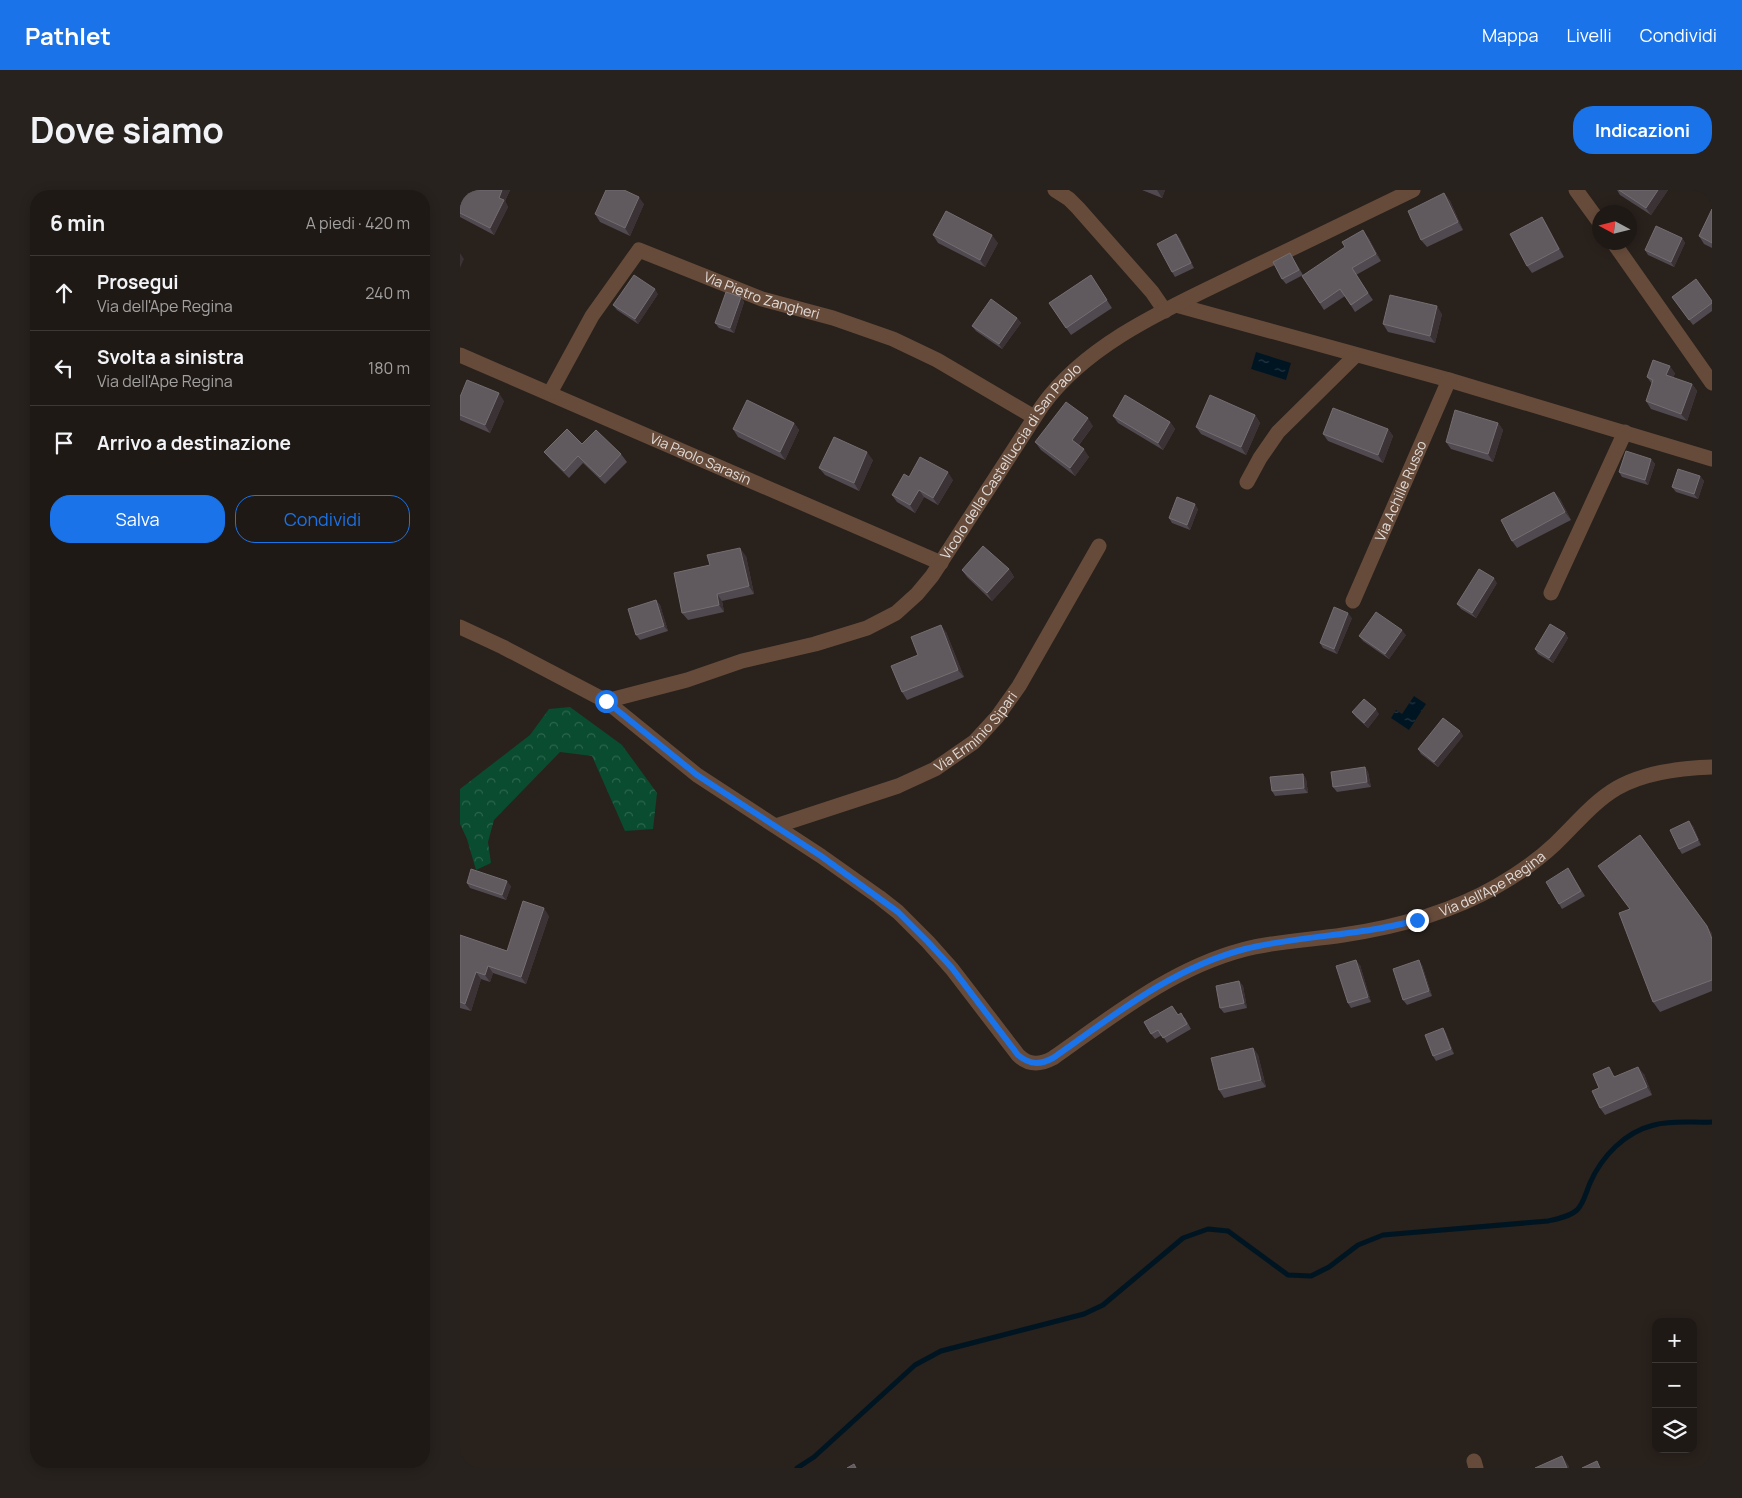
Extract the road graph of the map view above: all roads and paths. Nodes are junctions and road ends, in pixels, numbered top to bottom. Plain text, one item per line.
1 (1056, 190) edge
2 (1413, 190) edge
3 (1576, 190) edge
4 (1592, 212) edge
5 (1619, 250) edge
6 (1170, 308) junction
7 (460, 355) edge
8 (1356, 355) junction
9 (1449, 380) junction
10 (1712, 384) edge
11 (550, 393) junction
12 (1034, 417) junction
13 (1625, 432) junction
14 (1712, 459) edge
15 (1247, 482) dead end
16 (1099, 546) dead end
17 (941, 563) junction
18 (1551, 593) dead end
19 (1353, 601) dead end
20 (460, 627) edge
21 (606, 701) junction
22 (1712, 767) edge
23 (776, 826) junction

1 - 6 street
2 - 6 street, Vicolo della Castelluccia di San Paolo
3 - 4 street
5 - 10 street
6 - 8 street
6 - 12 street, Vicolo della Castelluccia di San Paolo
7 - 11 street, Via Paolo Sarasin
8 - 9 street
8 - 15 street
9 - 13 street
9 - 19 street, Via Achille Russo
11 - 12 street, Via Pietro Zangheri
11 - 17 street, Via Paolo Sarasin
12 - 17 street, Vicolo della Castelluccia di San Paolo
13 - 14 street
13 - 18 street
16 - 23 street, Via Erminio Sipari
17 - 21 street, Vicolo della Castelluccia di San Paolo
20 - 21 street, Via dell'Ape Regina
21 - 23 street, Via dell'Ape Regina
22 - 23 street, Via dell'Ape Regina

